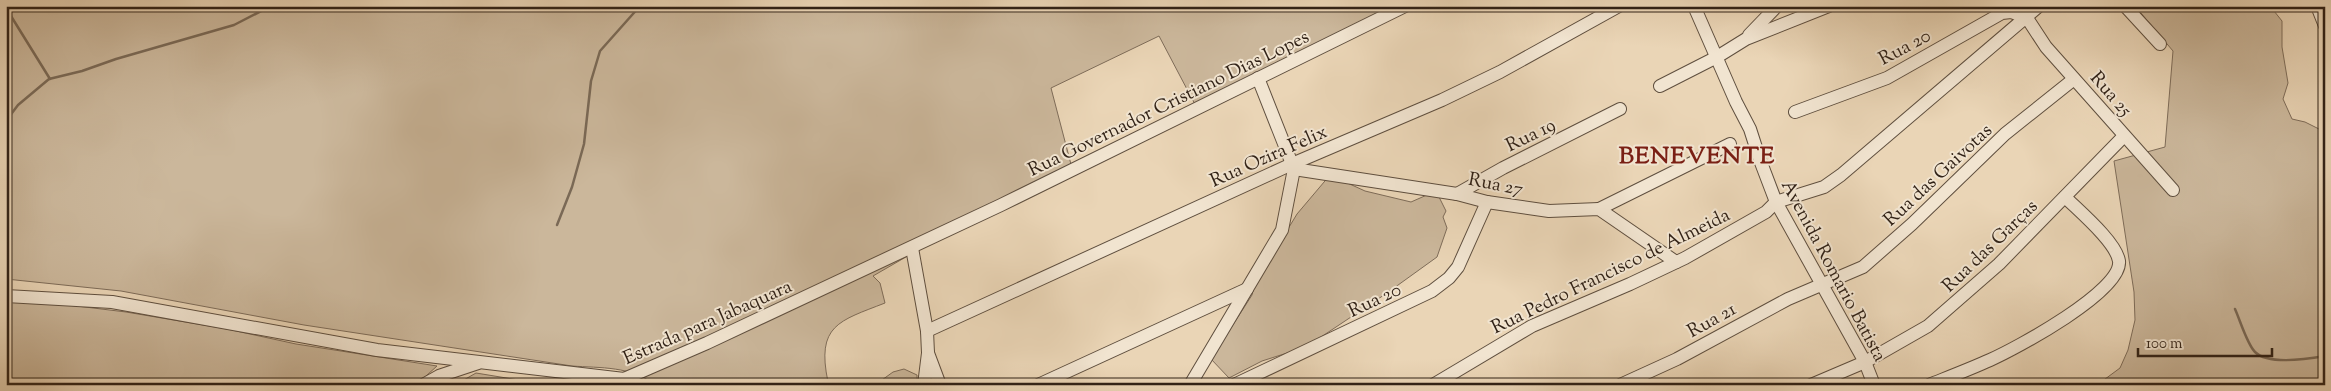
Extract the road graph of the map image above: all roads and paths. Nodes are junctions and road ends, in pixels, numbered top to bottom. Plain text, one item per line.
1 (1405, 6) edge
2 (1619, 6) edge
3 (1694, 6) edge
4 (1777, 6) edge
5 (1828, 6) edge
6 (2039, 6) edge
7 (2125, 6) edge
8 (2317, 6) edge
9 (2027, 18) junction
10 (2325, 26) edge
11 (1746, 39) junction
12 (2160, 44) dead end
13 (1717, 57) junction
14 (1258, 78) junction
15 (2074, 78) junction
16 (1660, 86) dead end
17 (1620, 108) dead end
18 (1795, 112) dead end
19 (2124, 136) junction
20 (1730, 144) dead end
21 (1293, 166) junction
22 (2173, 190) dead end
23 (1457, 194) junction
24 (2065, 197) junction
25 (1486, 202) junction
26 (1776, 202) junction
27 (1001, 205) joint
28 (1599, 209) junction
29 (912, 248) junction
30 (1676, 262) junction
31 (1820, 285) junction
32 (1247, 289) junction
33 (6, 296) edge
34 (927, 331) junction
35 (928, 353) junction
36 (483, 361) junction
37 (1865, 362) junction
38 (626, 382) edge
39 (423, 385) edge
40 (924, 385) edge
41 (940, 385) edge
42 (1038, 385) edge
43 (1190, 385) edge
44 (1234, 385) edge
45 (1433, 385) edge
46 (1620, 385) edge
47 (1811, 385) edge
48 (1874, 385) edge
49 (1930, 385) edge

1 - 14 street, Rua Governador Cristiano Dias Lopes
2 - 21 street, Rua Ozira Felix
3 - 13 street, Avenida Romario Batista
4 - 11 street
5 - 11 street
6 - 9 street
7 - 12 street
8 - 10 street
9 - 15 street, Rua 25
9 - 18 street, Rua 20
9 - 26 street
11 - 13 street
13 - 16 street
13 - 26 street, Avenida Romario Batista
14 - 21 street
14 - 27 street, Rua Governador Cristiano Dias Lopes
15 - 19 street, Rua 25
15 - 31 street, Rua das Gaivotas
17 - 23 street, Rua 19
19 - 22 street, Rua 25
19 - 24 street, Rua das Garças
20 - 28 street
21 - 23 street, Rua 27
21 - 32 street
21 - 34 street, Rua Ozira Felix
23 - 25 street, Rua 27
24 - 37 street, Rua das Garças
24 - 49 street
25 - 28 street, Rua 27
25 - 44 street, Rua 20
26 - 30 street, Rua Pedro Francisco de Almeida
26 - 31 street, Avenida Romario Batista
27 - 29 street, Estrada para Jabaquara
28 - 30 street
29 - 34 street
29 - 38 street, Estrada para Jabaquara
30 - 45 street, Rua Pedro Francisco de Almeida
31 - 37 street, Avenida Romario Batista
31 - 46 street, Rua 21
32 - 42 street
32 - 43 street
33 - 36 street
34 - 35 street
35 - 40 street
35 - 41 street
36 - 38 street, Estrada para Jabaquara
36 - 39 street, Estrada para Jabaquara
37 - 47 street, Rua das Garças
37 - 48 street, Avenida Romario Batista

